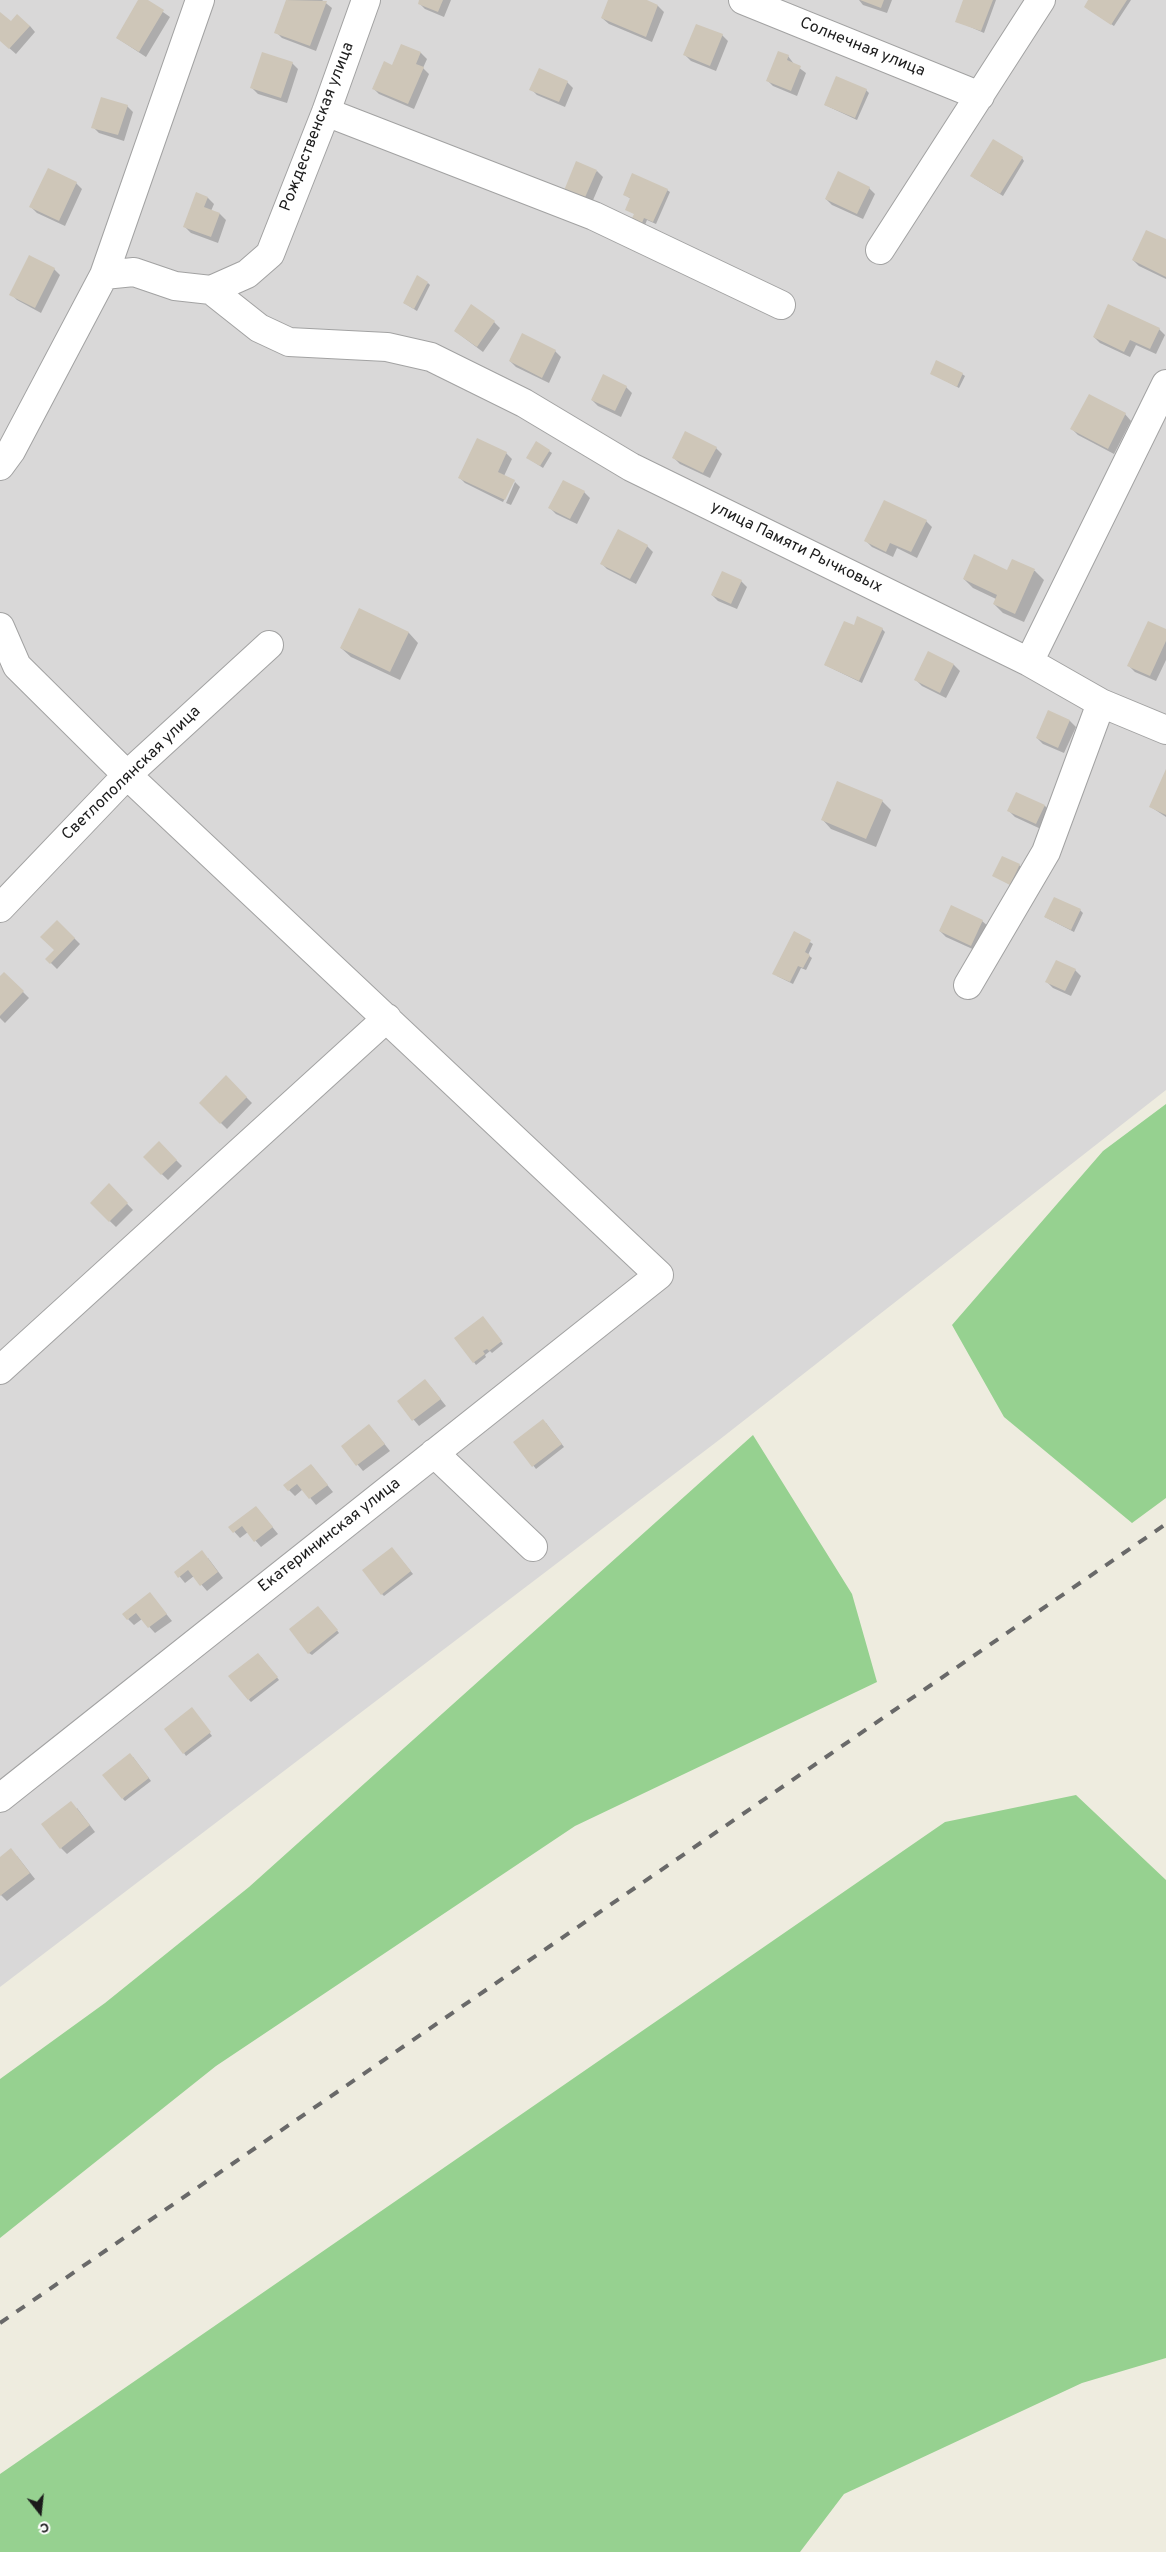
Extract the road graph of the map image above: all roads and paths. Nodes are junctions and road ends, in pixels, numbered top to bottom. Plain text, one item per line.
1 (200, 0) edge
2 (366, 0) edge
3 (743, 0) edge
4 (1040, 0) edge
5 (980, 96) junction
6 (326, 112) junction
7 (880, 250) dead end
8 (104, 275) junction
9 (211, 290) junction
10 (781, 306) dead end
11 (1166, 384) edge
12 (0, 466) edge
13 (0, 628) edge
14 (269, 645) dead end
15 (1029, 662) junction
16 (1100, 703) junction
17 (1166, 730) edge
18 (127, 775) junction
19 (0, 908) edge
20 (968, 985) dead end
21 (387, 1018) junction
22 (0, 1370) edge
23 (434, 1453) junction
24 (533, 1547) dead end
25 (0, 1798) edge

1 - 8 street
2 - 6 street, Рождественская улица
3 - 5 street, Солнечная улица
4 - 5 street
5 - 7 street
6 - 9 street, Рождественская улица
6 - 10 street
8 - 9 street
8 - 12 street
9 - 15 street, улица Памяти Рычковых
11 - 15 street
13 - 18 street
14 - 18 street, Светлополянская улица
15 - 16 street, улица Памяти Рычковых
16 - 17 street, улица Памяти Рычковых
16 - 20 street
18 - 19 street, Светлополянская улица
18 - 21 street
21 - 22 street
21 - 23 street, Екатерининская улица
23 - 24 street
23 - 25 street, Екатерининская улица

